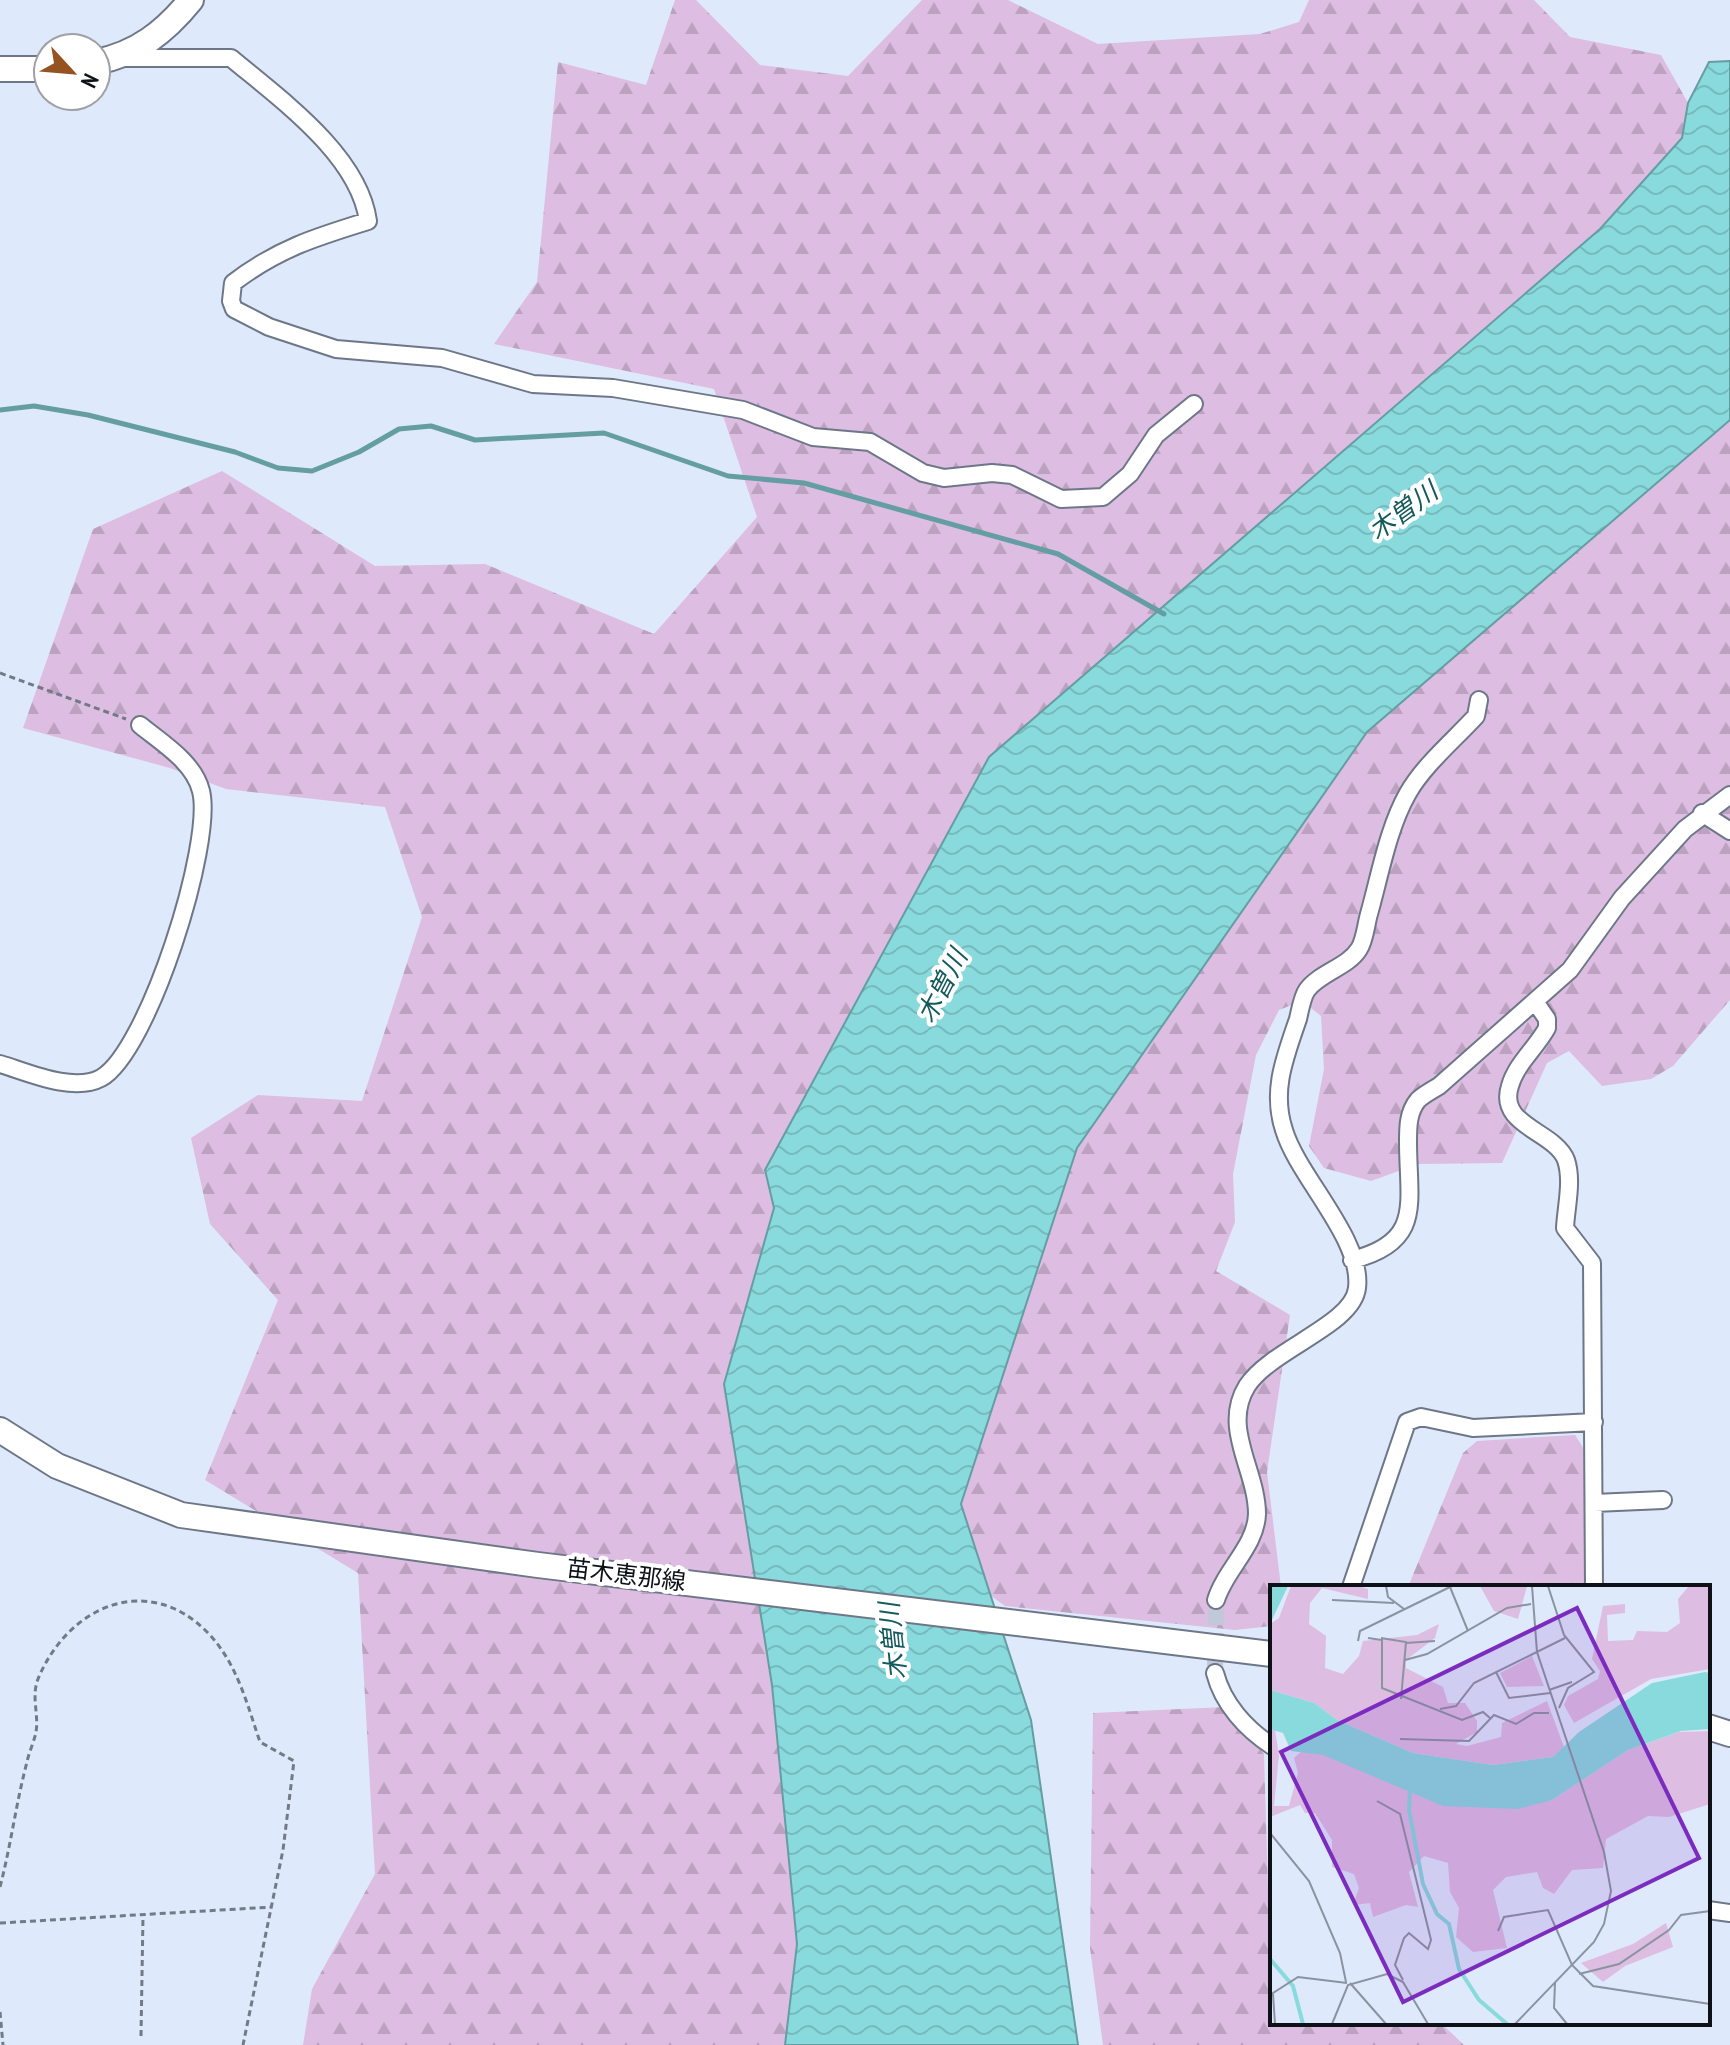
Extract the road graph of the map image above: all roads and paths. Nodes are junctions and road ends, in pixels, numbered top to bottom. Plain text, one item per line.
1 (191, 0) edge
2 (112, 58) edge
3 (112, 60) edge
4 (0, 69) edge
5 (32, 69) edge
6 (1194, 404) dead end
7 (0, 673) edge
8 (1479, 700) dead end
9 (140, 725) joint
10 (1730, 795) edge
11 (1702, 813) junction
12 (1730, 831) edge
13 (1536, 1003) junction
14 (0, 1064) edge
15 (1352, 1260) junction
16 (1594, 1422) junction
17 (0, 1430) edge
18 (1663, 1500) dead end
19 (1594, 1503) junction
20 (1352, 1585) edge
21 (1594, 1585) edge
22 (1216, 1600) tunnel mouth
23 (1270, 1654) edge
24 (1215, 1673) tunnel mouth
25 (1710, 1728) edge
26 (1730, 1734) edge
27 (1270, 1745) edge
28 (0, 1887) edge
29 (272, 1907) junction
30 (1710, 1910) edge
31 (1730, 1913) edge
32 (143, 1914) junction
33 (0, 1923) edge
34 (0, 2012) edge
35 (141, 2036) dead end
36 (3, 2045) edge
37 (243, 2045) edge

1 - 2 main road
3 - 6 street
4 - 5 main road
7 - 9 path
8 - 15 street
9 - 14 street
10 - 11 street
11 - 12 street
11 - 13 street
13 - 15 street
13 - 16 street
15 - 22 street
16 - 19 street
16 - 20 street
17 - 23 main road, 苗木恵那線
18 - 19 street
19 - 21 street
24 - 27 street
25 - 26 main road
28 - 29 path
29 - 32 path
29 - 37 path
30 - 31 street
32 - 33 path
32 - 35 path
34 - 36 path

